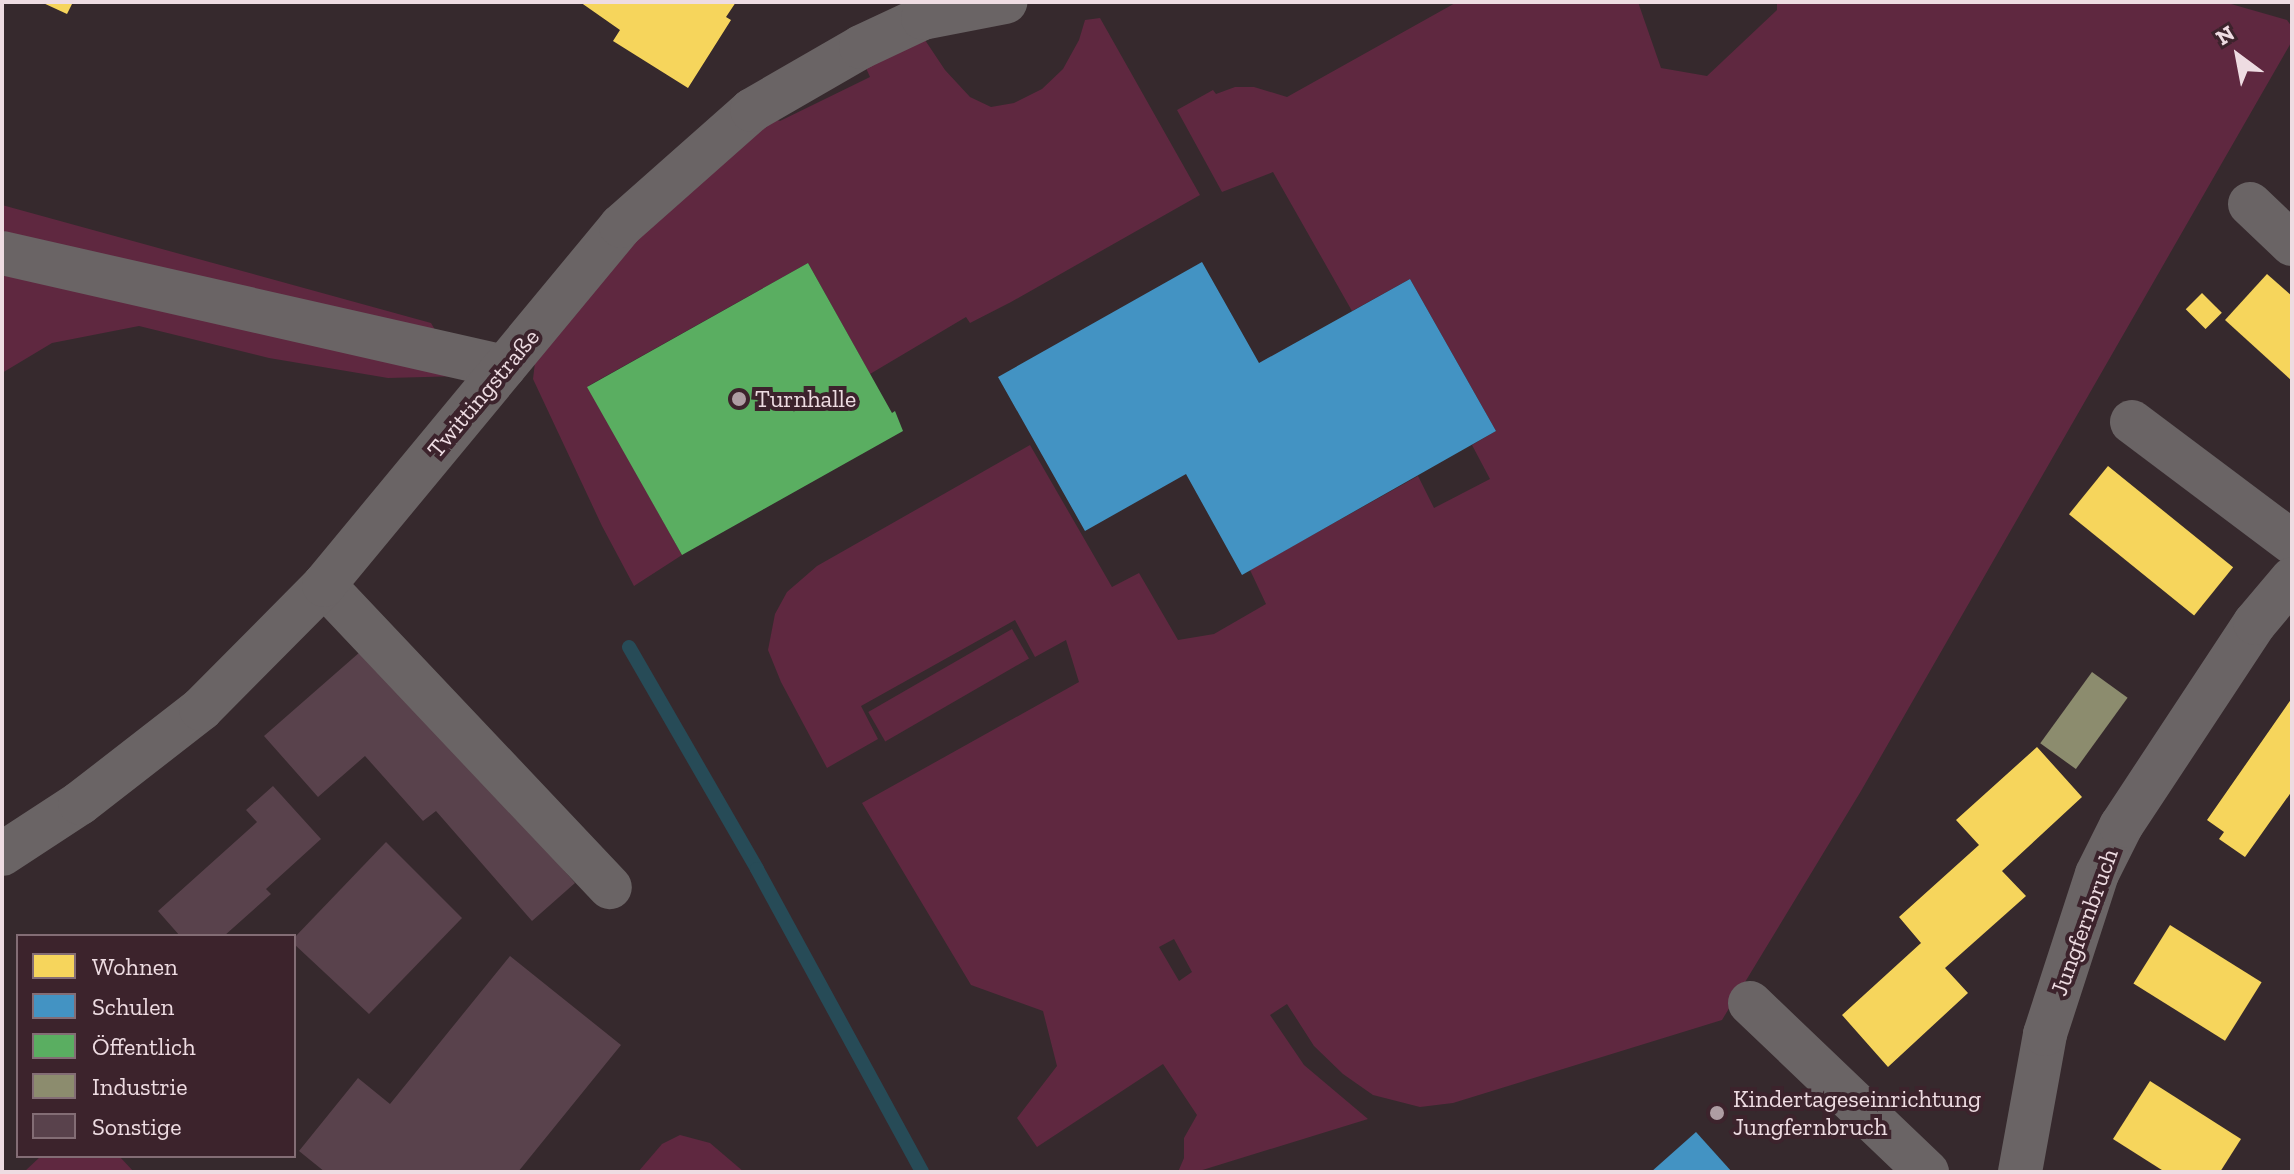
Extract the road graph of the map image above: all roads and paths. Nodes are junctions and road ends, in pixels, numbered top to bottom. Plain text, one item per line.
1 (1004, 2) edge
2 (2250, 204) dead end
3 (2292, 244) edge
4 (2, 253) edge
5 (504, 367) junction
6 (2132, 422) dead end
7 (2292, 542) edge
8 (2292, 579) edge
9 (324, 585) junction
10 (8, 840) edge
11 (610, 887) dead end
12 (1750, 1003) dead end
13 (1927, 1172) edge
14 (2020, 1172) edge

1 - 5 street, Twittingstraße
2 - 3 street
4 - 5 street
5 - 9 street, Twittingstraße
6 - 7 street
8 - 14 street, Jungfernbruch
9 - 10 street, Twittingstraße
9 - 11 street
12 - 13 street

